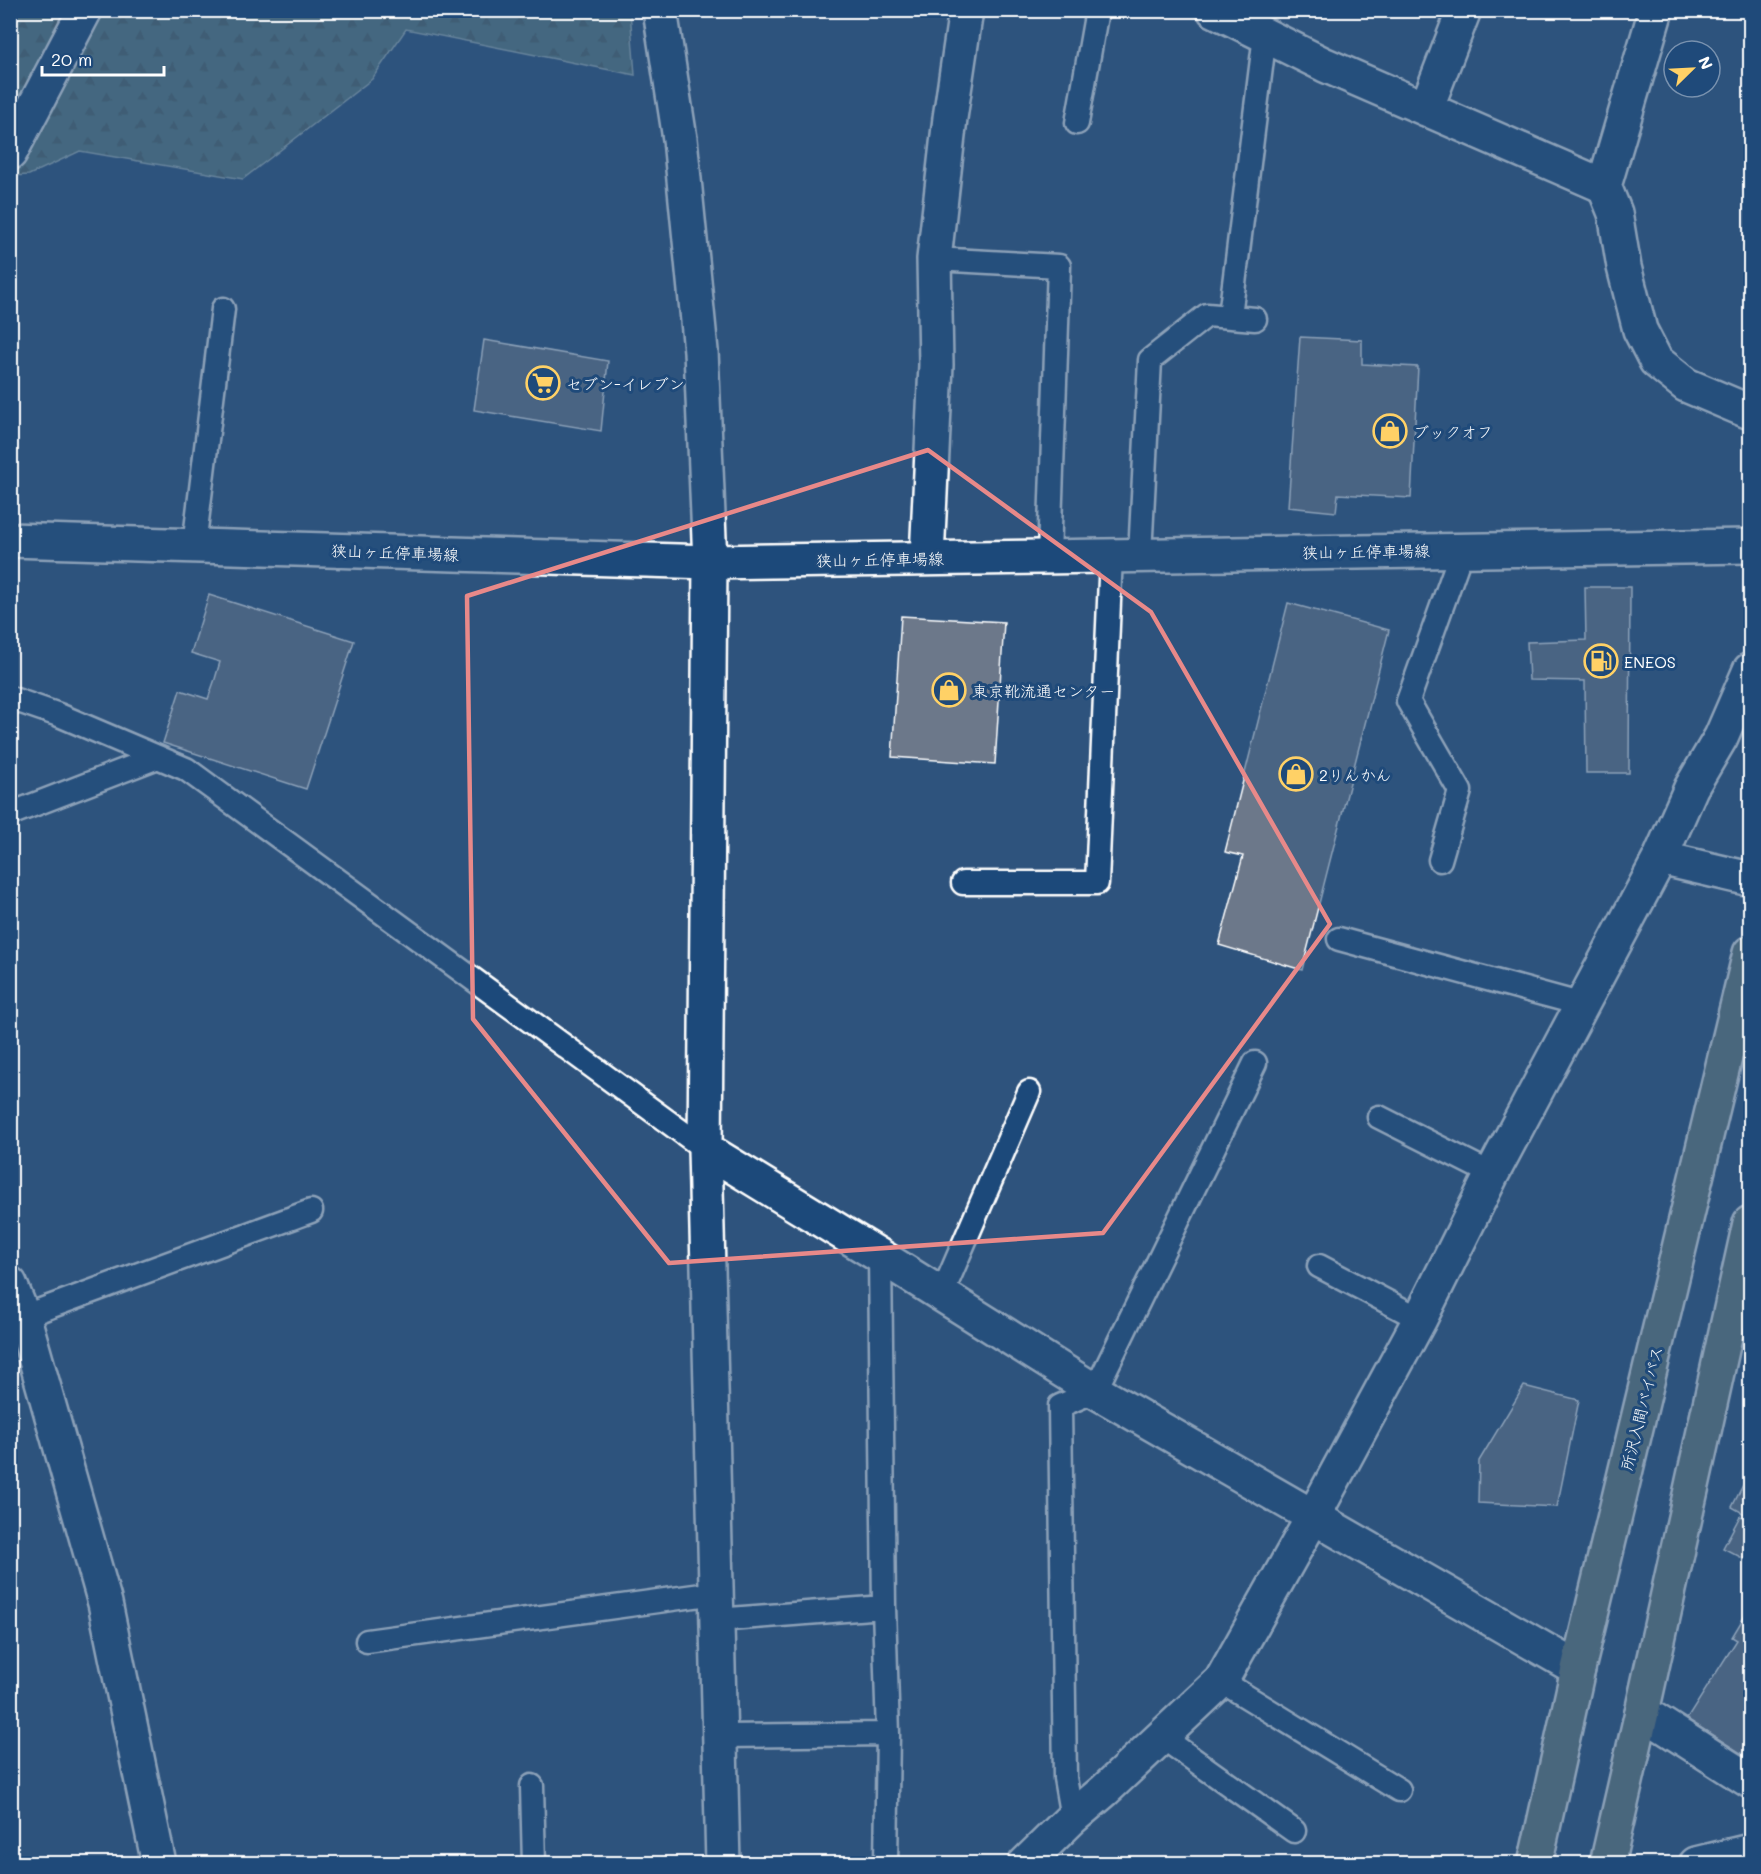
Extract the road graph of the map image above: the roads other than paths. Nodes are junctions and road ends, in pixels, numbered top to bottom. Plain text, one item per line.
1 (86, 10) edge
2 (660, 10) edge
3 (966, 10) edge
4 (1097, 10) edge
5 (1214, 10) edge
6 (1464, 10) edge
7 (1656, 10) edge
8 (1265, 35) junction
9 (1426, 109) junction
10 (1077, 123) dead end
11 (10, 153) edge
12 (1604, 186) junction
13 (934, 259) junction
14 (223, 309) dead end
15 (1230, 316) junction
16 (1255, 319) dead end
17 (1750, 412) edge
18 (10, 540) edge
19 (194, 546) junction
20 (1750, 546) edge
21 (1462, 550) junction
22 (1126, 555) junction
23 (1049, 556) junction
24 (927, 558) junction
25 (710, 562) junction
26 (1750, 670) edge
27 (10, 698) edge
28 (158, 757) junction
29 (10, 814) edge
30 (1660, 858) junction
31 (1440, 860) dead end
32 (1750, 879) edge
33 (963, 883) dead end
34 (1339, 939) dead end
35 (1750, 953) edge
36 (1580, 1004) junction
37 (1256, 1063) dead end
38 (1029, 1092) dead end
39 (1380, 1117) dead end
40 (705, 1149) junction
41 (1492, 1174) junction
42 (311, 1211) dead end
43 (1750, 1223) edge
44 (880, 1256) junction
45 (1319, 1266) dead end
46 (10, 1284) edge
47 (942, 1294) junction
48 (1420, 1318) junction
49 (17, 1320) edge
50 (1095, 1391) junction
51 (1313, 1517) junction
52 (717, 1606) junction
53 (884, 1607) junction
54 (367, 1641) dead end
55 (1578, 1669) junction
56 (1221, 1681) junction
57 (1642, 1712) junction
58 (888, 1734) junction
59 (721, 1736) junction
60 (1162, 1737) junction
61 (1750, 1781) edge
62 (532, 1786) dead end
63 (1399, 1790) dead end
64 (1072, 1818) junction
65 (1294, 1831) dead end
66 (1750, 1851) edge
67 (159, 1863) edge
68 (534, 1863) edge
69 (723, 1863) edge
70 (886, 1863) edge
71 (1025, 1863) edge
72 (1535, 1863) edge
73 (1607, 1863) edge
74 (1696, 1863) edge

1 - 11 street
2 - 25 street
3 - 13 street
4 - 10 lane
5 - 8 street
6 - 9 street
7 - 12 street
8 - 9 street
8 - 15 lane
9 - 12 street
12 - 17 street
13 - 23 lane
13 - 24 street
14 - 19 lane
15 - 16 lane
15 - 22 lane
18 - 19 street, 狭山ヶ丘停車場線
19 - 25 street, 狭山ヶ丘停車場線
20 - 21 street, 狭山ヶ丘停車場線
21 - 22 street, 狭山ヶ丘停車場線
21 - 31 lane
22 - 23 street, 狭山ヶ丘停車場線
22 - 33 lane
23 - 24 street, 狭山ヶ丘停車場線
24 - 25 street, 狭山ヶ丘停車場線
25 - 40 street
26 - 30 street
27 - 28 lane
28 - 29 lane
28 - 40 lane
30 - 32 street
30 - 36 street
34 - 36 lane
35 - 55 highway, 所沢入間バイパス
36 - 41 street
37 - 50 lane
38 - 47 lane
39 - 41 lane
40 - 44 street
40 - 52 street
41 - 48 street
42 - 49 lane
43 - 57 highway
44 - 47 street
44 - 53 lane
45 - 48 lane
46 - 49 street
47 - 50 street
48 - 51 street
49 - 67 street
50 - 51 street
50 - 64 lane
51 - 55 street
51 - 56 street
52 - 53 lane
52 - 54 lane
52 - 59 street
53 - 58 lane
55 - 72 highway, 所沢入間バイパス
56 - 60 street
56 - 63 lane
57 - 61 street
57 - 73 highway
58 - 59 lane
58 - 70 lane
59 - 69 street
60 - 64 street
60 - 65 lane
62 - 68 lane
64 - 71 street
66 - 74 street

